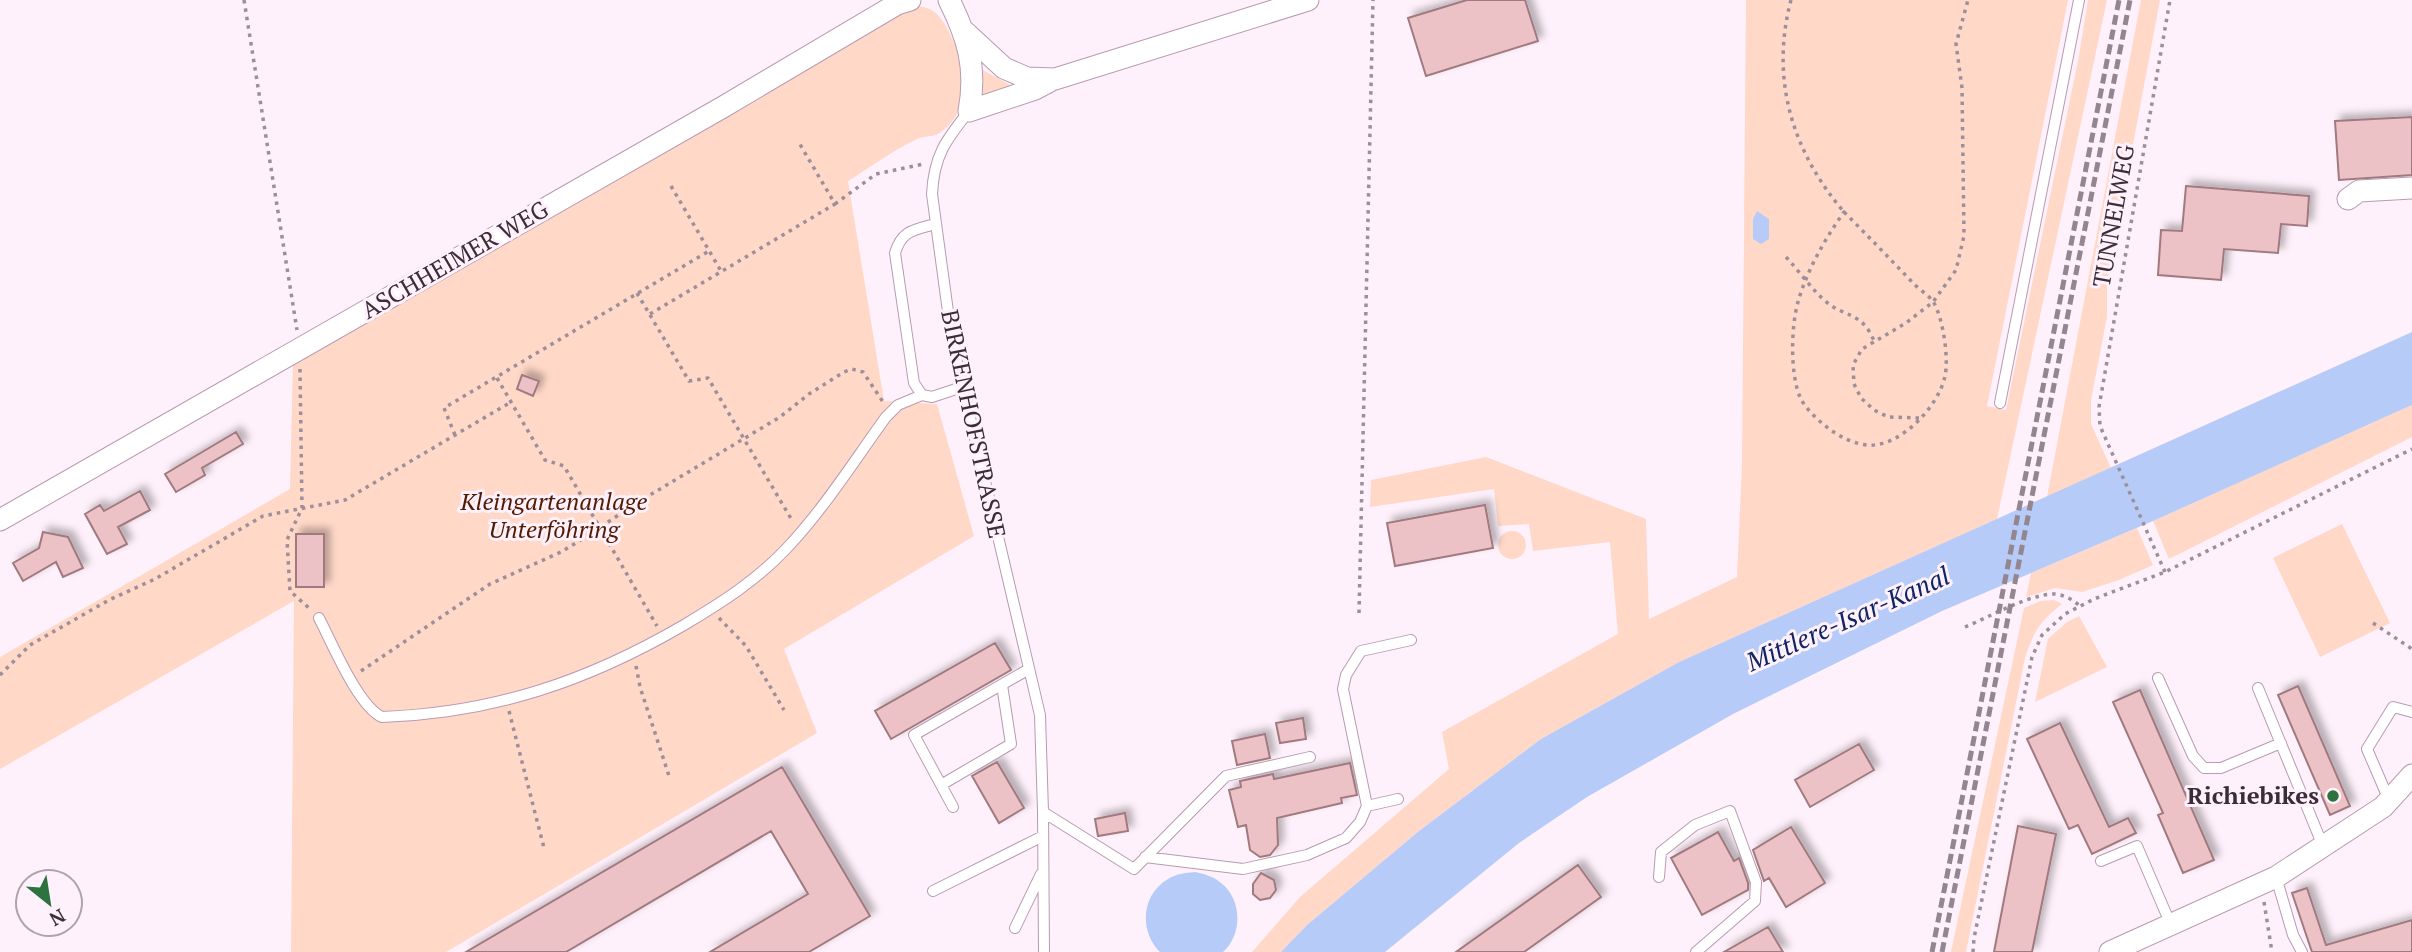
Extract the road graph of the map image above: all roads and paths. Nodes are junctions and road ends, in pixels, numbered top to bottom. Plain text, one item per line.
1 (244, 0) edge
2 (910, 0) edge
3 (949, 0) edge
4 (1308, 0) edge
5 (1373, 0) edge
6 (1791, 0) edge
7 (1968, 0) edge
8 (2078, 0) edge
9 (2170, 0) edge
10 (965, 32) junction
11 (1055, 79) junction
12 (969, 111) junction
13 (798, 141) dead end
14 (938, 161) junction
15 (671, 186) dead end
16 (2412, 188) edge
17 (2348, 200) dead end
18 (835, 204) junction
19 (1844, 212) junction
20 (935, 224) junction
21 (709, 251) junction
22 (1786, 257) dead end
23 (722, 271) junction
24 (1807, 280) junction
25 (637, 293) junction
26 (1933, 302) junction
27 (650, 314) junction
28 (1874, 341) junction
29 (300, 348) junction
30 (497, 377) junction
31 (962, 387) junction
32 (922, 395) junction
33 (512, 402) junction
34 (2000, 403) dead end
35 (890, 413) junction
36 (1919, 418) junction
37 (455, 435) junction
38 (744, 439) junction
39 (2412, 449) edge
40 (302, 508) junction
41 (0, 520) edge
42 (600, 528) junction
43 (800, 532) junction
44 (2165, 572) junction
45 (2080, 606) junction
46 (708, 611) junction
47 (1360, 613) dead end
48 (319, 618) joint
49 (2373, 623) dead end
50 (1965, 627) dead end
51 (663, 637) junction
52 (1410, 640) dead end
53 (2412, 649) edge
54 (634, 653) junction
55 (1030, 669) junction
56 (0, 675) edge
57 (351, 678) junction
58 (2158, 678) dead end
59 (1002, 685) junction
60 (2258, 688) dead end
61 (507, 701) junction
62 (784, 710) dead end
63 (2412, 712) edge
64 (2281, 743) junction
65 (1310, 757) dead end
66 (2412, 775) edge
67 (670, 779) dead end
68 (941, 785) junction
69 (1398, 799) dead end
70 (2389, 800) junction
71 (1367, 806) junction
72 (953, 807) dead end
73 (1043, 812) junction
74 (1043, 836) junction
75 (2323, 846) junction
76 (544, 848) dead end
77 (1145, 857) junction
78 (2101, 861) dead end
79 (1042, 870) junction
80 (1659, 877) dead end
81 (2269, 881) junction
82 (933, 891) dead end
83 (2171, 925) junction
84 (1015, 928) dead end
85 (1044, 952) edge
86 (1696, 952) edge
87 (1973, 952) edge
88 (2110, 952) edge
89 (2272, 952) edge
90 (2302, 952) edge

1 - 29 path
2 - 29 street, ASCHHEIMER WEG
3 - 10 street
4 - 11 street
5 - 47 path
6 - 19 path
7 - 26 path
8 - 34 lane
9 - 44 path, TUNNELWEG
10 - 11 street
10 - 12 street
11 - 12 street
12 - 14 lane, BIRKENHOFSTRASSE
13 - 18 path
14 - 18 path
14 - 20 lane, BIRKENHOFSTRASSE
15 - 21 path
16 - 17 street
18 - 23 path
19 - 24 path
19 - 26 path
20 - 31 lane, BIRKENHOFSTRASSE
20 - 32 lane
21 - 23 path
21 - 25 path
22 - 24 path
23 - 27 path
24 - 28 path
24 - 36 path
25 - 27 path
25 - 30 path
26 - 28 path
26 - 36 path
27 - 38 path
28 - 36 path
29 - 40 path
29 - 41 street, ASCHHEIMER WEG
30 - 33 path
30 - 37 path
31 - 32 lane
31 - 55 lane, BIRKENHOFSTRASSE
32 - 35 lane
33 - 37 path
33 - 42 path
35 - 38 path
35 - 43 lane
37 - 40 path
38 - 42 path
38 - 43 path
39 - 44 path
40 - 48 path
40 - 56 path
42 - 51 path
42 - 57 path
43 - 46 lane
44 - 45 path
45 - 50 path
45 - 87 path
46 - 51 lane
46 - 62 path
48 - 57 lane
49 - 53 path
51 - 54 lane
52 - 71 lane
54 - 61 lane
54 - 67 path
55 - 59 lane
55 - 73 lane, BIRKENHOFSTRASSE
57 - 61 lane
58 - 64 lane
59 - 68 lane
59 - 68 lane
60 - 64 lane
61 - 76 path
63 - 70 lane
64 - 75 lane
65 - 77 lane
66 - 70 street
68 - 72 lane
69 - 71 lane
70 - 75 street
71 - 77 lane
73 - 74 lane, BIRKENHOFSTRASSE
73 - 77 lane
74 - 79 lane, BIRKENHOFSTRASSE
74 - 82 lane
75 - 81 street
78 - 83 lane
79 - 84 lane
79 - 85 lane, BIRKENHOFSTRASSE
80 - 86 lane
81 - 83 street
81 - 89 path
81 - 90 lane
83 - 88 street

